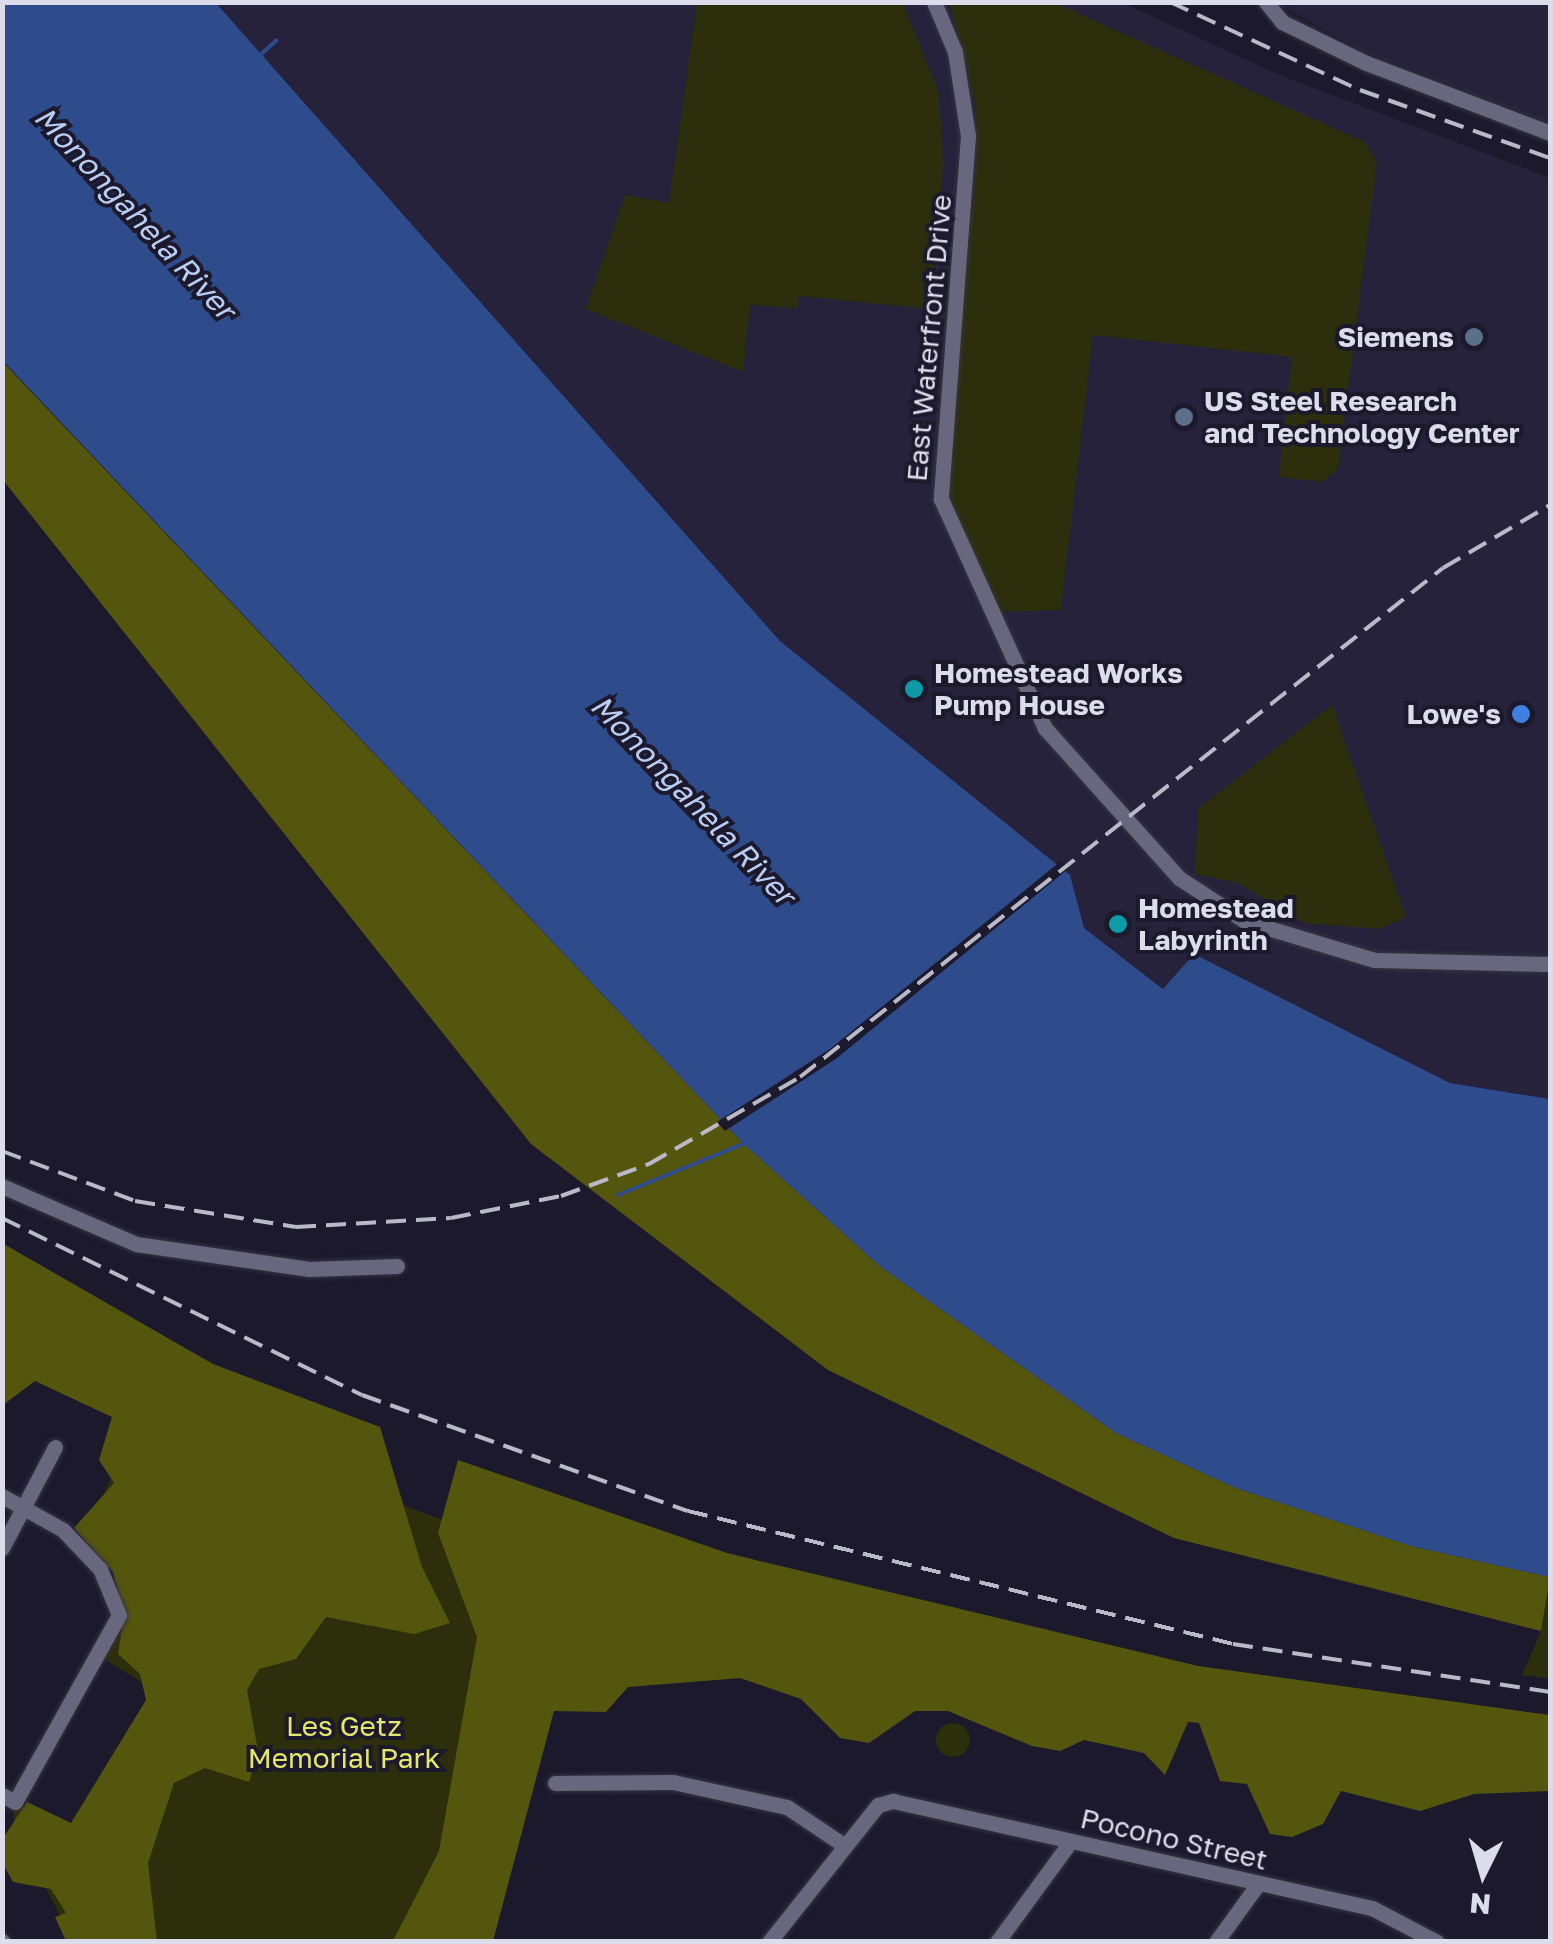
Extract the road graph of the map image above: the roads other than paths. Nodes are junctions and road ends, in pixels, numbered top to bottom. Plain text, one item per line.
1 (934, 2) edge
2 (1266, 2) edge
3 (1550, 133) edge
4 (1550, 964) edge
5 (2, 1186) edge
6 (397, 1266) dead end
7 (54, 1447) dead end
8 (2, 1496) edge
9 (22, 1507) junction
10 (2, 1548) edge
11 (555, 1783) dead end
12 (9, 1799) edge
13 (1071, 1841) junction
14 (845, 1846) junction
15 (1258, 1884) junction
16 (769, 1942) edge
17 (997, 1942) edge
18 (1216, 1942) edge
19 (1438, 1942) edge

1 - 4 street, East Waterfront Drive
2 - 3 street
5 - 6 street
7 - 9 street
8 - 9 street
9 - 10 street
9 - 12 street
11 - 14 street
13 - 14 street, Pocono Street
13 - 15 street, Pocono Street
13 - 17 street
14 - 16 street
15 - 18 street
15 - 19 street, Pocono Street

